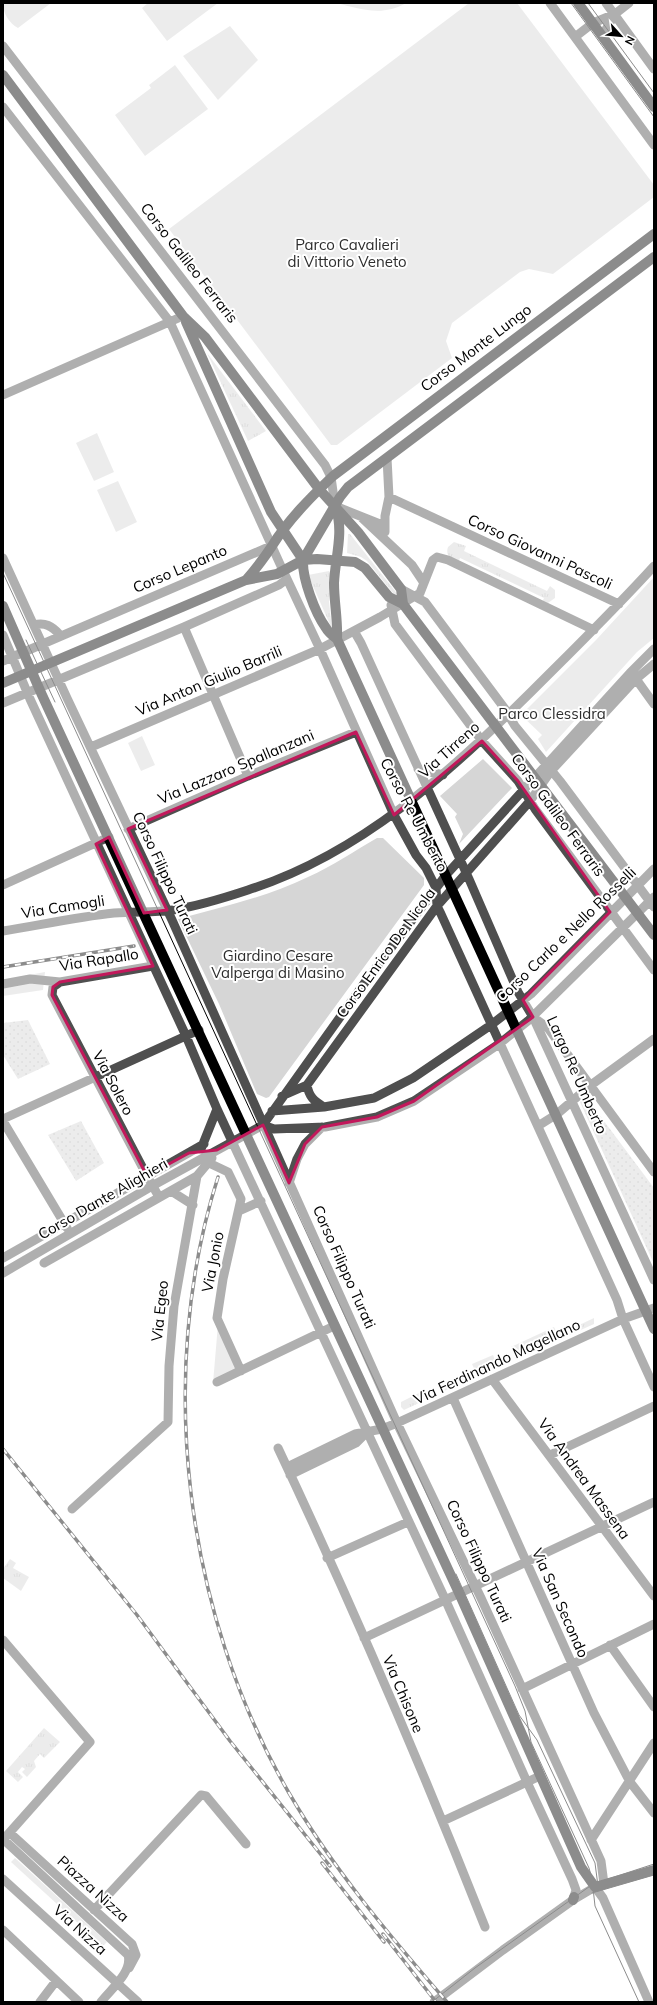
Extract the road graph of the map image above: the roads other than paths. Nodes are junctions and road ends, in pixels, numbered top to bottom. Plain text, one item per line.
1 (550, 3) edge
2 (578, 3) edge
3 (606, 3) edge
4 (629, 3) edge
5 (615, 14) junction
6 (593, 23) junction
7 (602, 36) junction
8 (575, 37) junction
9 (3, 46) edge
10 (654, 69) edge
11 (3, 75) edge
12 (3, 107) edge
13 (654, 107) edge
14 (654, 145) edge
15 (654, 234) edge
16 (654, 257) edge
17 (183, 316) junction
18 (170, 322) junction
19 (3, 395) edge
20 (387, 458) junction
21 (331, 477) junction
22 (319, 489) junction
23 (388, 497) junction
24 (335, 506) junction
25 (362, 517) junction
26 (385, 526) junction
27 (283, 532) junction
28 (385, 540) junction
29 (271, 546) junction
30 (3, 558) edge
31 (303, 560) junction
32 (336, 560) junction
33 (654, 566) edge
34 (285, 575) junction
35 (246, 580) junction
36 (424, 583) junction
37 (401, 589) junction
38 (415, 596) junction
39 (389, 597) junction
40 (402, 604) junction
41 (619, 604) junction
42 (3, 606) edge
43 (392, 610) junction
44 (34, 625) junction
45 (184, 627) junction
46 (594, 630) junction
47 (354, 631) junction
48 (3, 635) edge
49 (60, 635) junction
50 (337, 639) junction
51 (42, 643) junction
52 (320, 649) junction
53 (654, 649) edge
54 (23, 652) junction
55 (13, 657) junction
56 (3, 661) edge
57 (51, 664) junction
58 (654, 664) edge
59 (32, 671) junction
60 (21, 676) junction
61 (636, 679) junction
62 (59, 680) junction
63 (3, 683) edge
64 (39, 688) junction
65 (27, 693) junction
66 (212, 695) junction
67 (3, 703) edge
68 (654, 704) edge
69 (508, 715) junction
70 (496, 727) junction
71 (356, 732) junction
72 (482, 741) junction
73 (91, 747) junction
74 (548, 768) junction
75 (418, 769) junction
76 (443, 775) junction
77 (248, 776) junction
78 (537, 781) junction
79 (427, 788) junction
80 (523, 789) junction
81 (530, 801) junction
82 (411, 802) junction
83 (394, 815) junction
84 (128, 829) junction
85 (109, 837) junction
86 (96, 844) junction
87 (460, 859) junction
88 (654, 869) edge
89 (466, 872) junction
90 (446, 875) junction
91 (3, 885) edge
92 (638, 885) junction
93 (436, 888) junction
94 (452, 889) junction
95 (625, 897) junction
96 (653, 902) edge
97 (437, 906) junction
98 (167, 910) junction
99 (610, 912) junction
100 (128, 913) junction
101 (144, 913) junction
102 (637, 914) junction
103 (622, 929) junction
104 (3, 932) edge
105 (654, 935) edge
106 (153, 966) junction
107 (654, 970) edge
108 (60, 982) junction
109 (3, 984) edge
110 (523, 1000) junction
111 (508, 1012) junction
112 (533, 1017) junction
113 (491, 1025) junction
114 (198, 1030) junction
115 (517, 1031) junction
116 (186, 1036) junction
117 (654, 1039) edge
118 (499, 1044) junction
119 (94, 1078) junction
120 (307, 1085) junction
121 (591, 1085) junction
122 (282, 1096) junction
123 (572, 1101) junction
124 (324, 1107) junction
125 (217, 1109) junction
126 (272, 1111) junction
127 (556, 1115) junction
128 (3, 1120) edge
129 (263, 1125) junction
130 (538, 1126) junction
131 (322, 1127) junction
132 (246, 1134) junction
133 (233, 1141) junction
134 (202, 1148) junction
135 (217, 1150) junction
136 (209, 1163) junction
137 (191, 1165) junction
138 (653, 1167) edge
139 (146, 1176) junction
140 (197, 1176) junction
141 (289, 1183) junction
142 (152, 1186) junction
143 (171, 1191) junction
144 (159, 1197) junction
145 (261, 1201) junction
146 (193, 1205) junction
147 (239, 1211) junction
148 (63, 1224) junction
149 (71, 1233) junction
150 (80, 1243) junction
151 (3, 1258) edge
152 (44, 1263) dead end
153 (3, 1273) edge
154 (654, 1280) edge
155 (650, 1310) edge
156 (623, 1319) junction
157 (334, 1326) junction
158 (654, 1329) edge
159 (320, 1332) junction
160 (241, 1371) junction
161 (492, 1379) junction
162 (217, 1382) dead end
163 (654, 1386) edge
164 (452, 1398) junction
165 (654, 1406) edge
166 (397, 1423) junction
167 (382, 1429) junction
168 (367, 1432) junction
169 (278, 1448) dead end
170 (550, 1455) junction
171 (288, 1471) junction
172 (654, 1502) edge
173 (72, 1509) dead end
174 (408, 1522) junction
175 (601, 1527) junction
176 (327, 1558) junction
177 (526, 1561) junction
178 (475, 1586) junction
179 (459, 1593) junction
180 (654, 1596) edge
181 (445, 1599) junction
182 (654, 1624) edge
183 (364, 1638) junction
184 (3, 1640) edge
185 (610, 1645) junction
186 (572, 1664) junction
187 (522, 1688) junction
188 (654, 1707) edge
189 (654, 1743) edge
190 (540, 1776) junction
191 (527, 1782) junction
192 (630, 1782) junction
193 (654, 1813) edge
194 (443, 1821) junction
195 (5, 1838) edge
196 (592, 1840) junction
197 (246, 1844) dead end
198 (561, 1855) junction
199 (576, 1855) junction
200 (654, 1870) edge
201 (3, 1879) edge
202 (599, 1887) junction
203 (574, 1899) junction
204 (94, 1910) junction
205 (485, 1927) dead end
206 (3, 1930) edge
207 (125, 1973) junction
208 (56, 1981) junction
209 (117, 1982) junction
210 (40, 2002) edge
211 (79, 2002) edge
212 (101, 2002) edge
213 (138, 2002) edge
214 (434, 2002) edge
215 (649, 2002) edge

1 - 8 street
2 - 6 main road
3 - 5 street
4 - 5 street
5 - 6 street
5 - 7 street
5 - 10 street
6 - 7 main road
6 - 8 street
7 - 13 main road
8 - 14 street
9 - 21 street, Corso Galileo Ferraris
11 - 17 main road
12 - 18 street
15 - 21 main road, Corso Monte Lungo
16 - 20 main road
17 - 18 street
17 - 22 main road
17 - 27 main road
18 - 19 street
18 - 29 street
20 - 23 street
20 - 24 main road
21 - 22 main road, Corso Monte Lungo
21 - 24 street, Corso Galileo Ferraris
22 - 24 main road
22 - 27 main road, Corso Monte Lungo
23 - 26 street
23 - 41 street, Corso Giovanni Pascoli
24 - 25 street
24 - 31 main road
24 - 32 main road
24 - 37 main road
25 - 26 street
25 - 28 street
26 - 28 street
27 - 29 main road, Corso Monte Lungo
27 - 31 main road
28 - 36 street
29 - 34 street
29 - 35 main road
29 - 49 street, Corso Lepanto
30 - 44 street, Corso Filippo Turati
31 - 32 main road
31 - 34 main road
31 - 50 main road
32 - 39 main road
32 - 50 main road
33 - 41 street, Via Tirreno
34 - 35 main road
34 - 45 street
34 - 52 street, Corso Re Umberto
35 - 57 main road
36 - 38 street
36 - 46 street
37 - 38 street, Corso Galileo Ferraris
37 - 40 main road
38 - 40 street, Via Anton Giulio Barrili
38 - 69 street, Corso Galileo Ferraris
39 - 40 main road
39 - 43 street, Corso Galileo Ferraris
40 - 43 street, Via Anton Giulio Barrili
40 - 70 main road, Corso Galileo Ferraris
41 - 46 street, Via Tirreno
42 - 54 main road
43 - 47 street, Via Anton Giulio Barrili
43 - 72 street, Corso Galileo Ferraris
44 - 49 street
44 - 51 street, Corso Filippo Turati
45 - 62 street
45 - 66 street
46 - 69 street, Via Tirreno
47 - 50 street, Via Anton Giulio Barrili
47 - 75 street, Corso Re Umberto
48 - 55 street
49 - 51 street, Corso Lepanto
50 - 52 street, Via Anton Giulio Barrili
50 - 82 main road, Corso Re Umberto
51 - 54 street, Corso Lepanto
51 - 57 street, Corso Filippo Turati
52 - 66 street, Via Anton Giulio Barrili
52 - 71 street, Corso Re Umberto
53 - 74 street, Corso Enrico De Nicola
54 - 55 street, Corso Lepanto
54 - 59 main road
55 - 56 street, Corso Lepanto
55 - 60 street
57 - 59 main road
57 - 62 street, Corso Filippo Turati
58 - 61 street, Corso Enrico De Nicola
59 - 60 main road
59 - 64 main road
60 - 63 main road
60 - 65 street
61 - 68 street
61 - 74 street, Corso Enrico De Nicola
62 - 64 street
62 - 73 street, Corso Filippo Turati
64 - 65 street
64 - 85 main road
65 - 67 street
65 - 86 street
66 - 73 street, Via Anton Giulio Barrili
66 - 77 street
69 - 70 street, Via Tirreno
69 - 74 street, Corso Galileo Ferraris
70 - 72 street, Via Tirreno
70 - 78 main road, Corso Galileo Ferraris
71 - 77 street, Via Lazzaro Spallanzani
71 - 83 street, Corso Re Umberto
72 - 76 street, Via Tirreno
72 - 80 street, Corso Galileo Ferraris
73 - 84 street, Corso Filippo Turati
74 - 78 street, Corso Enrico De Nicola
74 - 92 street, Corso Galileo Ferraris
75 - 76 street, Corso Re Umberto
75 - 79 street, Corso Re Umberto
76 - 79 street, Via Tirreno
77 - 84 street, Via Lazzaro Spallanzani
78 - 80 street, Corso Enrico De Nicola
78 - 81 street, Corso Enrico De Nicola
78 - 95 main road, Corso Galileo Ferraris
79 - 82 street, Via Tirreno
79 - 87 street, Corso Re Umberto
80 - 81 street, Corso Galileo Ferraris
80 - 87 street, Corso Enrico De Nicola
81 - 89 street, Corso Enrico De Nicola
81 - 99 street, Corso Galileo Ferraris
82 - 83 street, Via Tirreno
82 - 90 main road, Corso Re Umberto
83 - 93 street, Corso Re Umberto
83 - 98 street, Via Tirreno
84 - 98 street, Corso Filippo Turati
85 - 86 street
85 - 101 main road
86 - 91 street
86 - 100 street
87 - 89 street, Corso Re Umberto
87 - 90 street, Corso Enrico De Nicola
88 - 92 street, Corso Carlo e Nello Rosselli
89 - 94 street, Corso Enrico De Nicola
89 - 110 street, Corso Re Umberto
90 - 93 street, Corso Enrico De Nicola
90 - 94 main road, Corso Re Umberto
92 - 95 street, Corso Carlo e Nello Rosselli
92 - 96 street, Corso Galileo Ferraris
93 - 97 street, Corso Re Umberto
93 - 122 street, Corso Enrico De Nicola
94 - 97 street, Corso Enrico De Nicola
94 - 111 main road, Corso Re Umberto
95 - 99 street, Corso Carlo e Nello Rosselli
95 - 102 main road, Corso Galileo Ferraris
96 - 102 street
97 - 113 street, Corso Re Umberto
97 - 120 street, Corso Enrico De Nicola
98 - 101 street, Via Tirreno
98 - 129 street, Corso Filippo Turati
99 - 103 street, Corso Galileo Ferraris
99 - 110 street, Corso Carlo e Nello Rosselli
100 - 101 street, Via Tirreno
100 - 104 street, Via Camogli
100 - 106 street
101 - 114 main road
102 - 103 street
102 - 105 main road, Corso Galileo Ferraris
103 - 107 street, Corso Galileo Ferraris
103 - 112 street
106 - 108 street, Via Rapallo
106 - 116 street
108 - 109 street, Via Rapallo
108 - 119 street, Via Solero
110 - 111 street, Corso Carlo e Nello Rosselli
110 - 112 street, Corso Re Umberto
111 - 113 street, Corso Carlo e Nello Rosselli
111 - 115 main road, Corso Re Umberto
112 - 115 street
112 - 121 street, Largo Re Umberto
112 - 123 street, Largo Re Umberto
113 - 118 street, Corso Re Umberto
113 - 124 street, Corso Carlo e Nello Rosselli
114 - 116 street
114 - 132 main road
115 - 118 street
115 - 127 main road
116 - 119 street
116 - 125 street
117 - 121 street
118 - 130 street
118 - 131 street
119 - 128 street
119 - 139 street, Via Solero
120 - 122 street
120 - 124 street
121 - 123 street
121 - 138 street, Largo Re Umberto
122 - 126 street, Corso Enrico De Nicola
123 - 127 street
123 - 154 street, Largo Re Umberto
124 - 126 street, Corso Carlo e Nello Rosselli
125 - 133 street
125 - 134 street
126 - 129 street
127 - 130 street
127 - 155 main road
128 - 148 street
129 - 131 street
129 - 132 street
129 - 141 street, Corso Filippo Turati
130 - 156 street
131 - 141 street
132 - 133 street, Corso Dante Alighieri
132 - 157 main road
133 - 135 street, Corso Dante Alighieri
133 - 145 street
134 - 135 street
134 - 137 street
134 - 139 street, Corso Dante Alighieri
135 - 136 street, Corso Dante Alighieri
135 - 137 street, Corso Dante Alighieri
136 - 140 street, Corso Dante Alighieri
136 - 147 street, Via Jonio
137 - 142 street, Corso Dante Alighieri
139 - 142 street, Via Solero
139 - 148 street, Corso Dante Alighieri
140 - 143 street, Corso Dante Alighieri
140 - 146 street, Via Egeo
141 - 166 street, Corso Filippo Turati
142 - 144 street, Via Solero
142 - 149 street, Corso Dante Alighieri
143 - 144 street, Corso Dante Alighieri
143 - 146 street
144 - 150 street, Corso Dante Alighieri
145 - 147 street
145 - 159 street
146 - 173 street, Via Egeo
147 - 160 street, Via Jonio
148 - 149 street
148 - 151 street, Corso Dante Alighieri
149 - 150 street
149 - 153 street, Corso Dante Alighieri
150 - 152 street, Corso Dante Alighieri
155 - 156 street
155 - 158 main road
156 - 161 street, Via Ferdinando Magellano
156 - 163 street
157 - 159 street
157 - 167 main road
159 - 160 street
159 - 168 street
160 - 162 street
161 - 164 street, Via Ferdinando Magellano
161 - 170 street, Via Andrea Massena
164 - 166 street, Via Ferdinando Magellano
164 - 177 street, Via San Secondo
165 - 170 street
166 - 167 street, Via Ferdinando Magellano
166 - 178 street, Corso Filippo Turati
167 - 168 street, Via Ferdinando Magellano
167 - 179 main road
168 - 171 street
168 - 174 street
169 - 171 street, Via Chisone
170 - 175 street, Via Andrea Massena
171 - 176 street, Via Chisone
172 - 175 street
174 - 176 street
174 - 181 street
175 - 177 street
175 - 180 street, Via Andrea Massena
176 - 183 street, Via Chisone
177 - 178 street
177 - 186 street, Via San Secondo
178 - 179 street
178 - 187 street, Corso Filippo Turati
179 - 181 street
179 - 190 main road
181 - 183 street
181 - 191 street
182 - 185 street
183 - 194 street, Via Chisone
184 - 195 street
185 - 186 street
185 - 188 street
186 - 187 street
186 - 192 street, Via San Secondo
187 - 196 street, Corso Filippo Turati
189 - 192 street
190 - 191 street
190 - 199 main road
191 - 194 street
191 - 198 street
192 - 193 street, Via San Secondo
192 - 196 street
194 - 205 street, Via Chisone
195 - 204 street, Piazza Nizza
195 - 207 street, Piazza Nizza
196 - 202 street, Corso Filippo Turati
197 - 204 street
198 - 199 street
198 - 203 street
199 - 202 main road
200 - 202 main road
201 - 209 street, Via Nizza
202 - 203 street
202 - 215 street, Corso Filippo Turati
203 - 214 street
204 - 207 street, Piazza Nizza
206 - 208 street
207 - 209 street, Piazza Nizza
208 - 210 street
208 - 211 street
209 - 212 street, Piazza Nizza
209 - 213 street, Via Nizza

